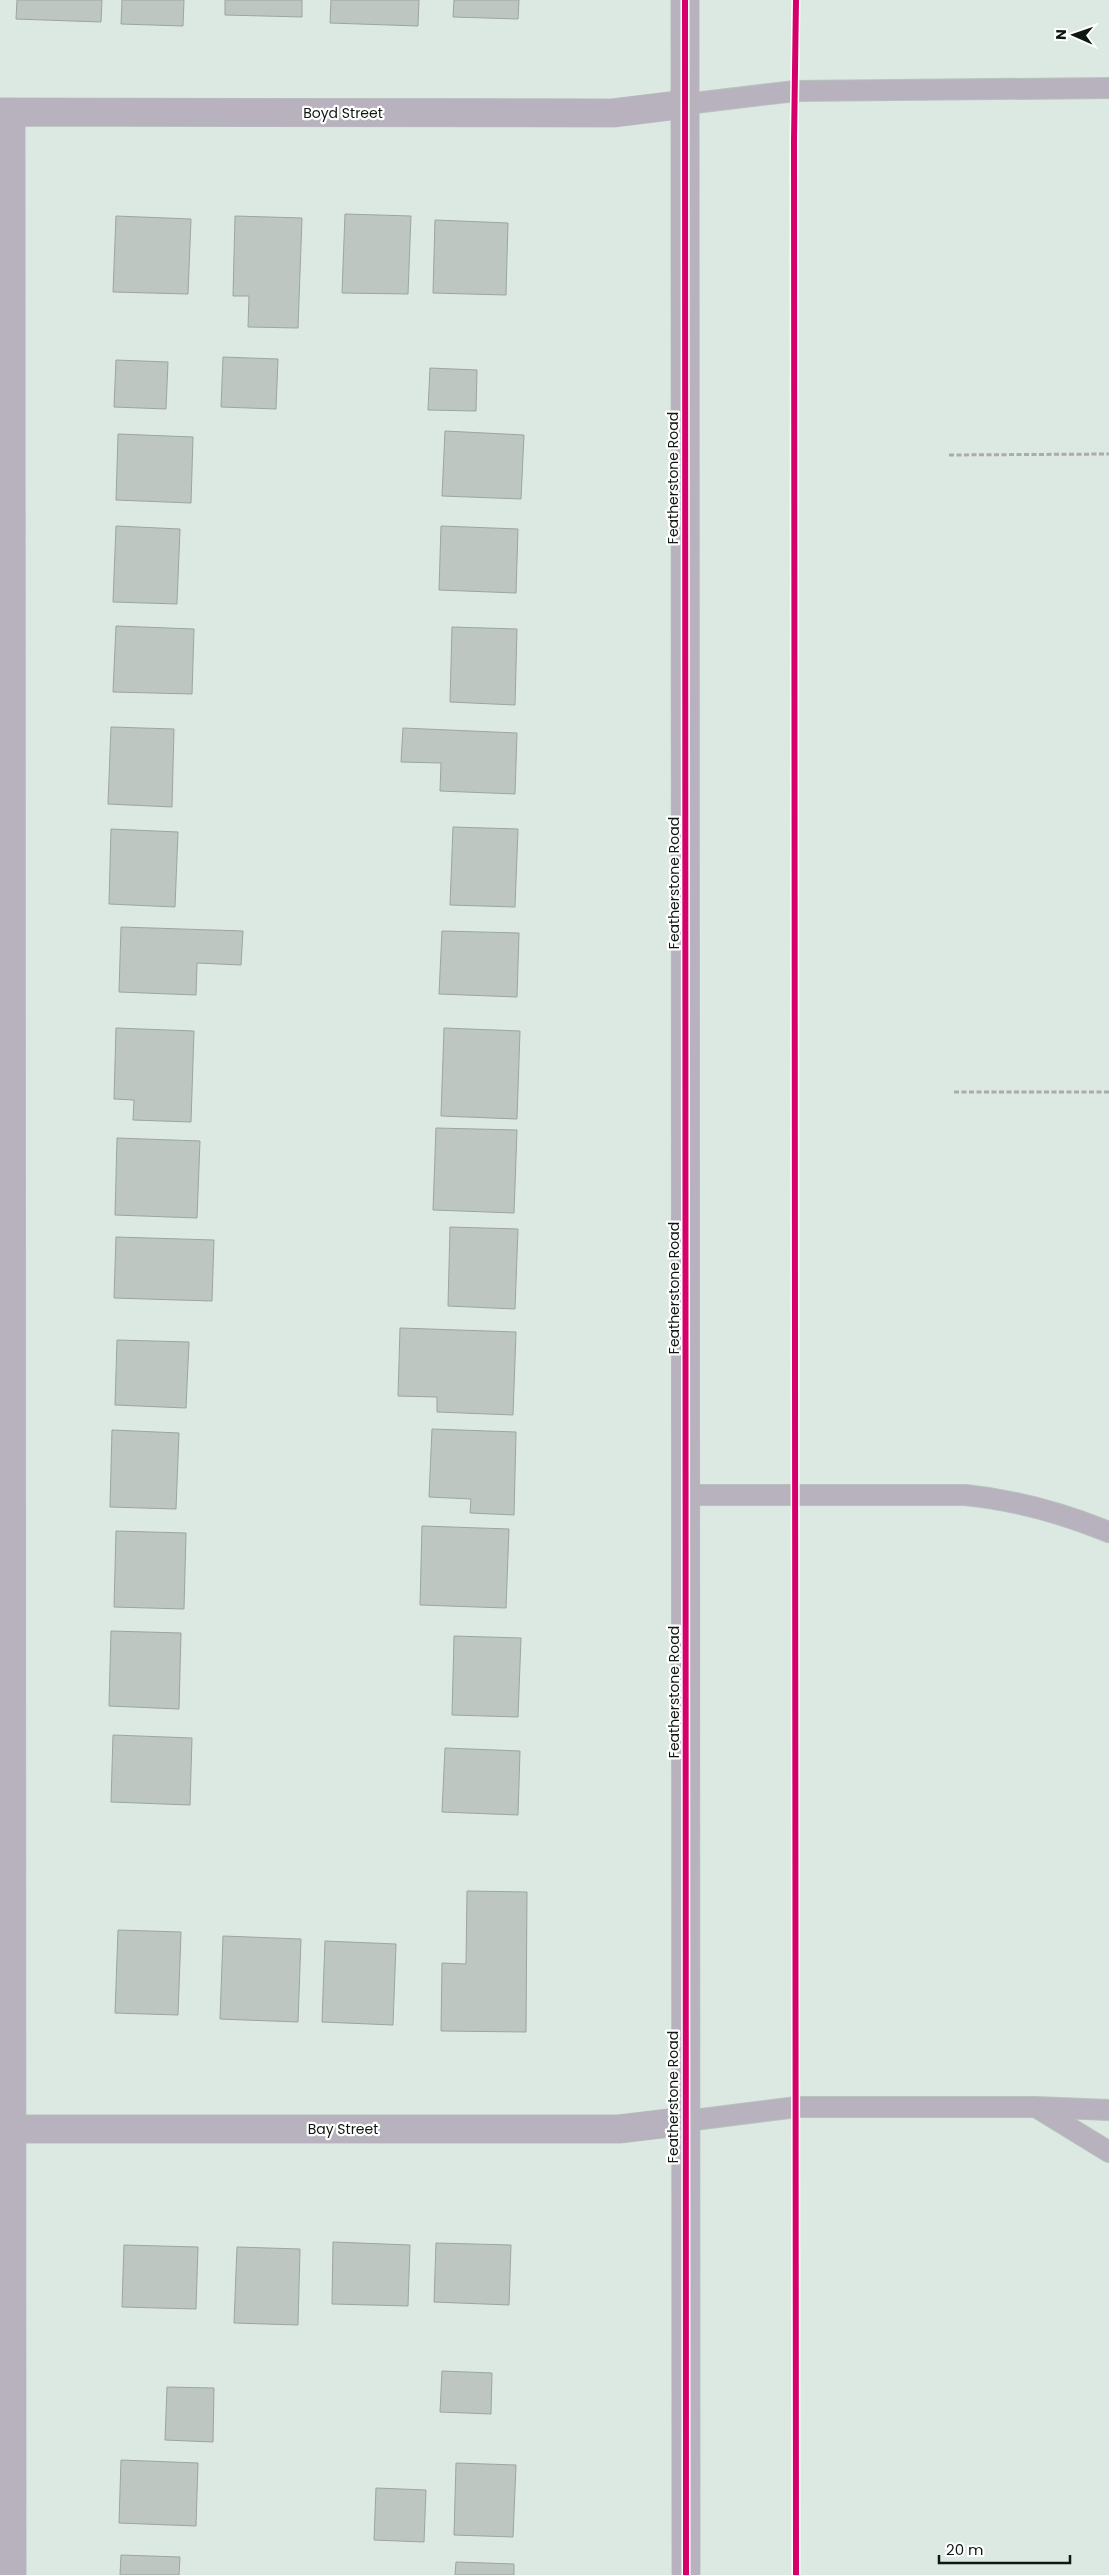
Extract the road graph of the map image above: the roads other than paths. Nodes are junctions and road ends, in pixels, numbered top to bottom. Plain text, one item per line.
1 (686, 0) edge
2 (1109, 88) edge
3 (686, 104) junction
4 (6, 112) edge
5 (6, 796) edge
6 (6, 1459) edge
7 (686, 1495) junction
8 (1109, 1532) edge
9 (1035, 2107) junction
10 (1109, 2110) edge
11 (686, 2120) junction
12 (6, 2129) edge
13 (1109, 2152) edge
14 (12, 2575) edge
15 (686, 2575) edge

1 - 3 street, Featherstone Road
2 - 3 lane
3 - 4 street, Boyd Street
3 - 7 street, Featherstone Road
4 - 5 street
5 - 6 street
6 - 12 street
7 - 8 lane
7 - 11 street, Featherstone Road
9 - 10 lane
9 - 11 lane
9 - 13 lane
11 - 12 street, Bay Street
11 - 15 street, Featherstone Road
12 - 14 street

